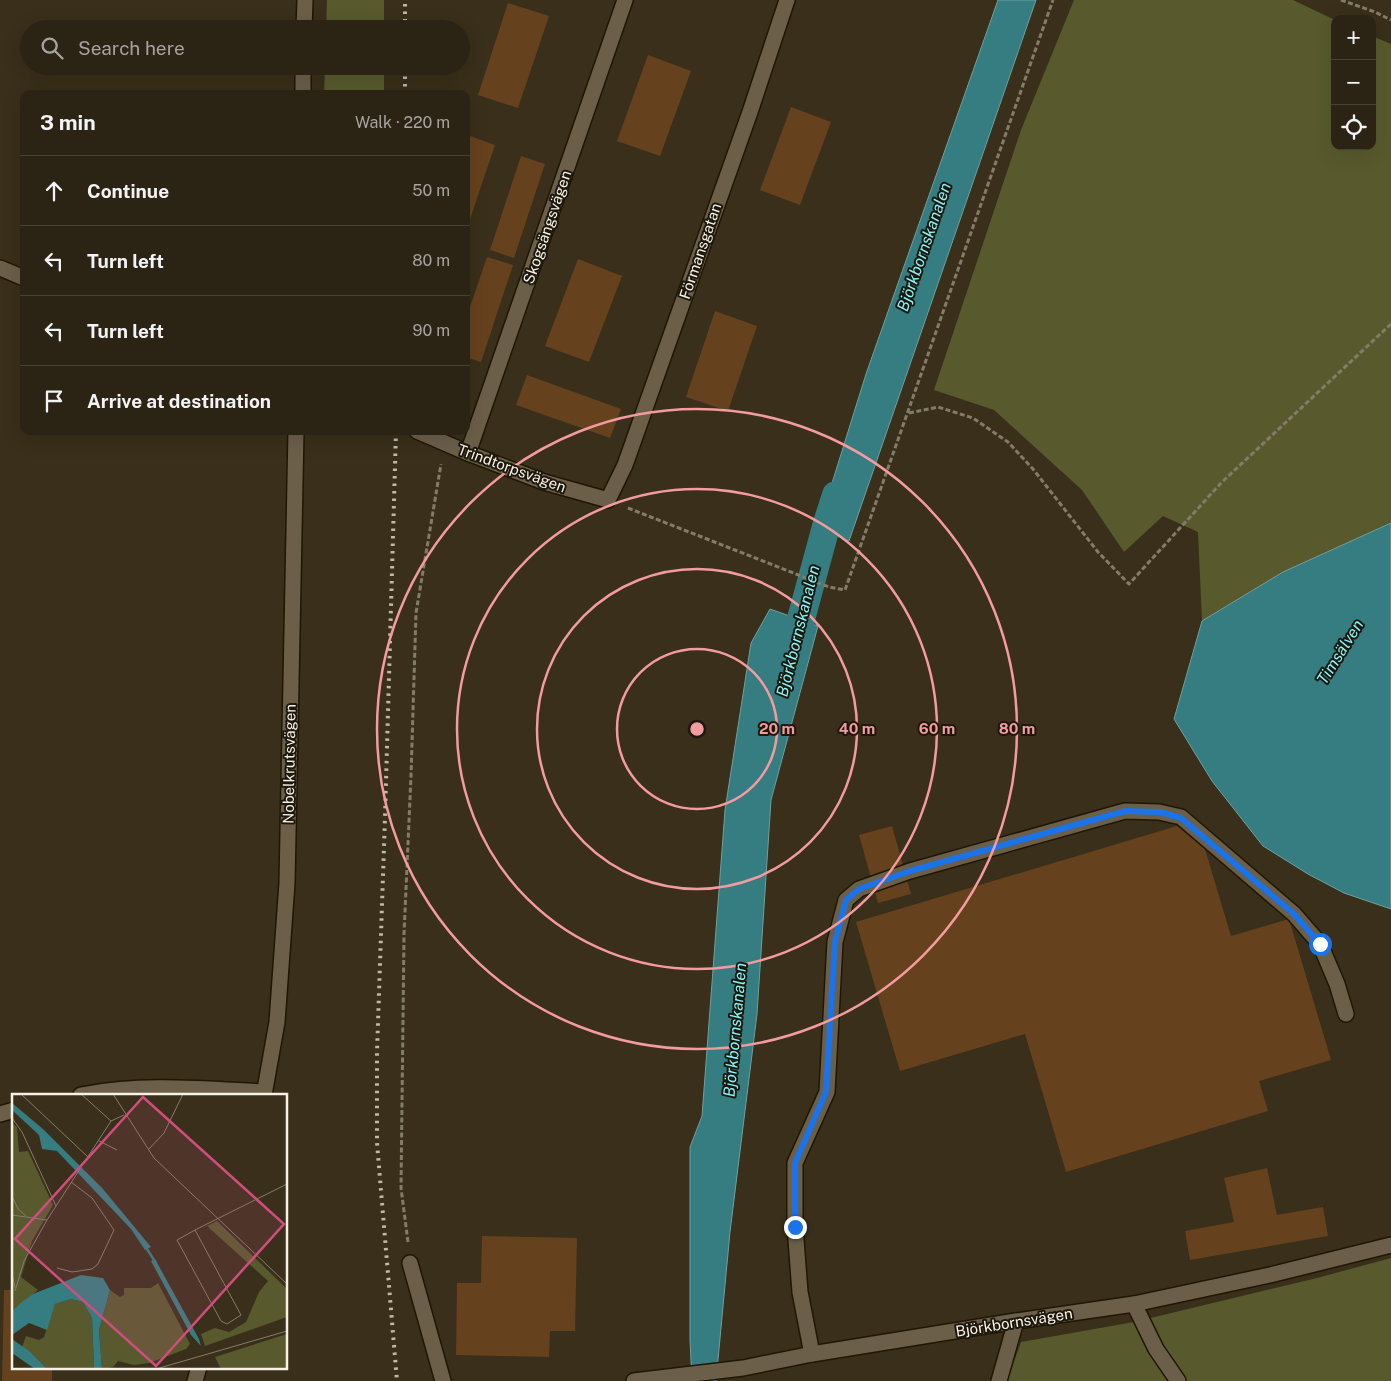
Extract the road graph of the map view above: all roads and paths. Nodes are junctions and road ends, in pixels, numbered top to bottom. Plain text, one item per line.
1 (305, 0) edge
2 (625, 0) edge
3 (787, 0) edge
4 (1053, 0) edge
5 (1341, 0) edge
6 (304, 20) edge
7 (1391, 20) edge
8 (303, 75) edge
9 (303, 90) edge
10 (0, 268) edge
11 (20, 276) edge
12 (1391, 324) edge
13 (908, 413) junction
14 (296, 435) edge
15 (426, 435) edge
16 (444, 443) junction
17 (468, 453) junction
18 (608, 500) junction
19 (1346, 1014) dead end
20 (89, 1094) edge
21 (264, 1094) edge
22 (1391, 1245) edge
23 (410, 1263) joint
24 (1134, 1304) junction
25 (1016, 1321) junction
26 (812, 1354) junction
27 (199, 1368) edge
28 (195, 1381) edge
29 (443, 1381) edge
30 (634, 1381) edge
31 (999, 1381) edge
32 (1178, 1381) edge

1 - 6 street
2 - 17 street, Skogsängsvägen
3 - 18 street, Förmansgatan
4 - 13 path
5 - 7 path
8 - 9 street
10 - 11 street
12 - 13 path
13 - 18 path
14 - 21 street, Nobelkrutsvägen
15 - 16 street, Trindtorpsvägen
16 - 17 street, Trindtorpsvägen
16 - 23 path
17 - 18 street, Trindtorpsvägen
19 - 26 street
20 - 21 street
22 - 24 street, Björkbornsvägen
23 - 29 street
24 - 25 street, Björkbornsvägen
24 - 32 street
25 - 26 street, Björkbornsvägen
25 - 31 street
26 - 30 street, Björkbornsvägen
27 - 28 street

